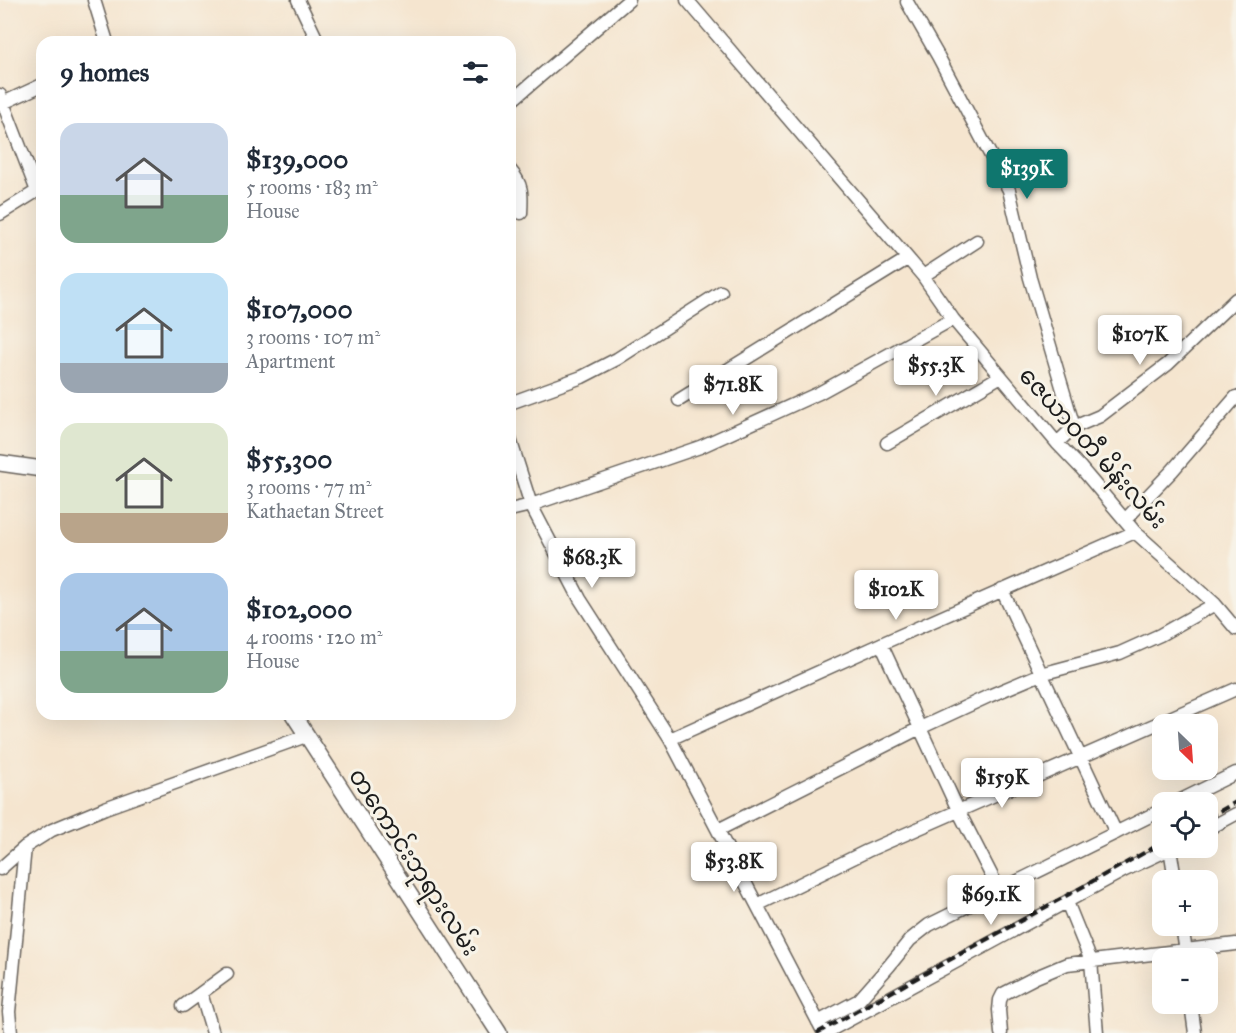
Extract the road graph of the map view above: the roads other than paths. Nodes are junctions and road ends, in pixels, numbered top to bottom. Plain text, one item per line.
1 (94, 0) edge
2 (298, 0) edge
3 (629, 0) edge
4 (687, 0) edge
5 (907, 2) dead end
6 (105, 36) edge
7 (315, 36) edge
8 (36, 87) edge
9 (516, 97) edge
10 (2, 99) edge
11 (516, 178) edge
12 (36, 183) edge
13 (36, 192) edge
14 (521, 213) dead end
15 (0, 214) edge
16 (977, 241) dead end
17 (907, 259) junction
18 (923, 276) junction
19 (720, 292) dead end
20 (1236, 299) edge
21 (953, 319) junction
22 (1001, 376) junction
23 (1236, 397) edge
24 (679, 399) dead end
25 (516, 401) edge
26 (1074, 427) junction
27 (887, 443) dead end
28 (1056, 443) junction
29 (516, 458) edge
30 (0, 463) edge
31 (36, 468) edge
32 (531, 505) junction
33 (516, 509) edge
34 (1125, 520) junction
35 (1135, 531) junction
36 (1002, 591) junction
37 (1215, 604) junction
38 (1236, 629) edge
39 (881, 644) junction
40 (1041, 674) junction
41 (1236, 689) edge
42 (297, 720) edge
43 (920, 728) junction
44 (306, 736) junction
45 (670, 739) junction
46 (1080, 758) junction
47 (1236, 773) edge
48 (1197, 792) edge
49 (958, 812) junction
50 (1236, 814) edge
51 (1152, 815) edge
52 (1218, 824) edge
53 (718, 830) junction
54 (1116, 833) junction
55 (26, 847) junction
56 (1152, 857) edge
57 (0, 869) edge
58 (999, 890) junction
59 (1067, 902) junction
60 (757, 905) junction
61 (1236, 944) edge
62 (1216, 948) edge
63 (1152, 957) edge
64 (1091, 961) junction
65 (227, 974) dead end
66 (201, 993) junction
67 (183, 1006) dead end
68 (1192, 1014) edge
69 (822, 1029) edge
70 (11, 1033) edge
71 (213, 1033) edge
72 (499, 1033) edge
73 (1001, 1033) edge
74 (1097, 1033) edge
75 (1195, 1033) edge

1 - 6 street
2 - 7 street
3 - 9 street
4 - 17 street, ဇေယာဝတီ မိန်းလမ်း
5 - 26 street
8 - 10 street
10 - 12 street
11 - 14 street
13 - 15 street
16 - 18 street
17 - 18 street, ဇေယာဝတီ မိန်းလမ်း
17 - 24 street
18 - 21 street, ဇေယာဝတီ မိန်းလမ်း
19 - 25 street
20 - 26 street
21 - 22 street, ဇေယာဝတီ မိန်းလမ်း
21 - 32 street
22 - 27 street
22 - 28 street, ဇေယာဝတီ မိန်းလမ်း
23 - 34 street
26 - 28 street
28 - 34 street, ဇေယာဝတီ မိန်းလမ်း
29 - 32 street
30 - 31 main road
32 - 33 street
32 - 45 street
34 - 35 street, ဇေယာဝတီ မိန်းလမ်း
35 - 36 street
35 - 37 street, ဇေယာဝတီ မိန်းလမ်း
36 - 39 street
36 - 40 street
37 - 38 street, ဇေယာဝတီ မိန်းလမ်း
37 - 40 street
39 - 43 street
39 - 45 street
40 - 43 street
40 - 46 street
41 - 46 street
42 - 44 main road, တကောင်းဘုရားလမ်း
43 - 49 street
43 - 53 street
44 - 55 street
44 - 72 main road, တကောင်းဘုရားလမ်း
45 - 53 street
46 - 49 street
46 - 54 street
47 - 48 street
49 - 58 street
49 - 60 street
50 - 52 street
51 - 54 street
53 - 60 street
54 - 58 street
55 - 57 street
55 - 70 street
56 - 59 street
58 - 69 street
59 - 64 street
59 - 69 street
60 - 69 street
61 - 62 street
63 - 64 street
64 - 73 street
64 - 74 street
65 - 66 street
66 - 67 street
66 - 71 street
68 - 75 street

